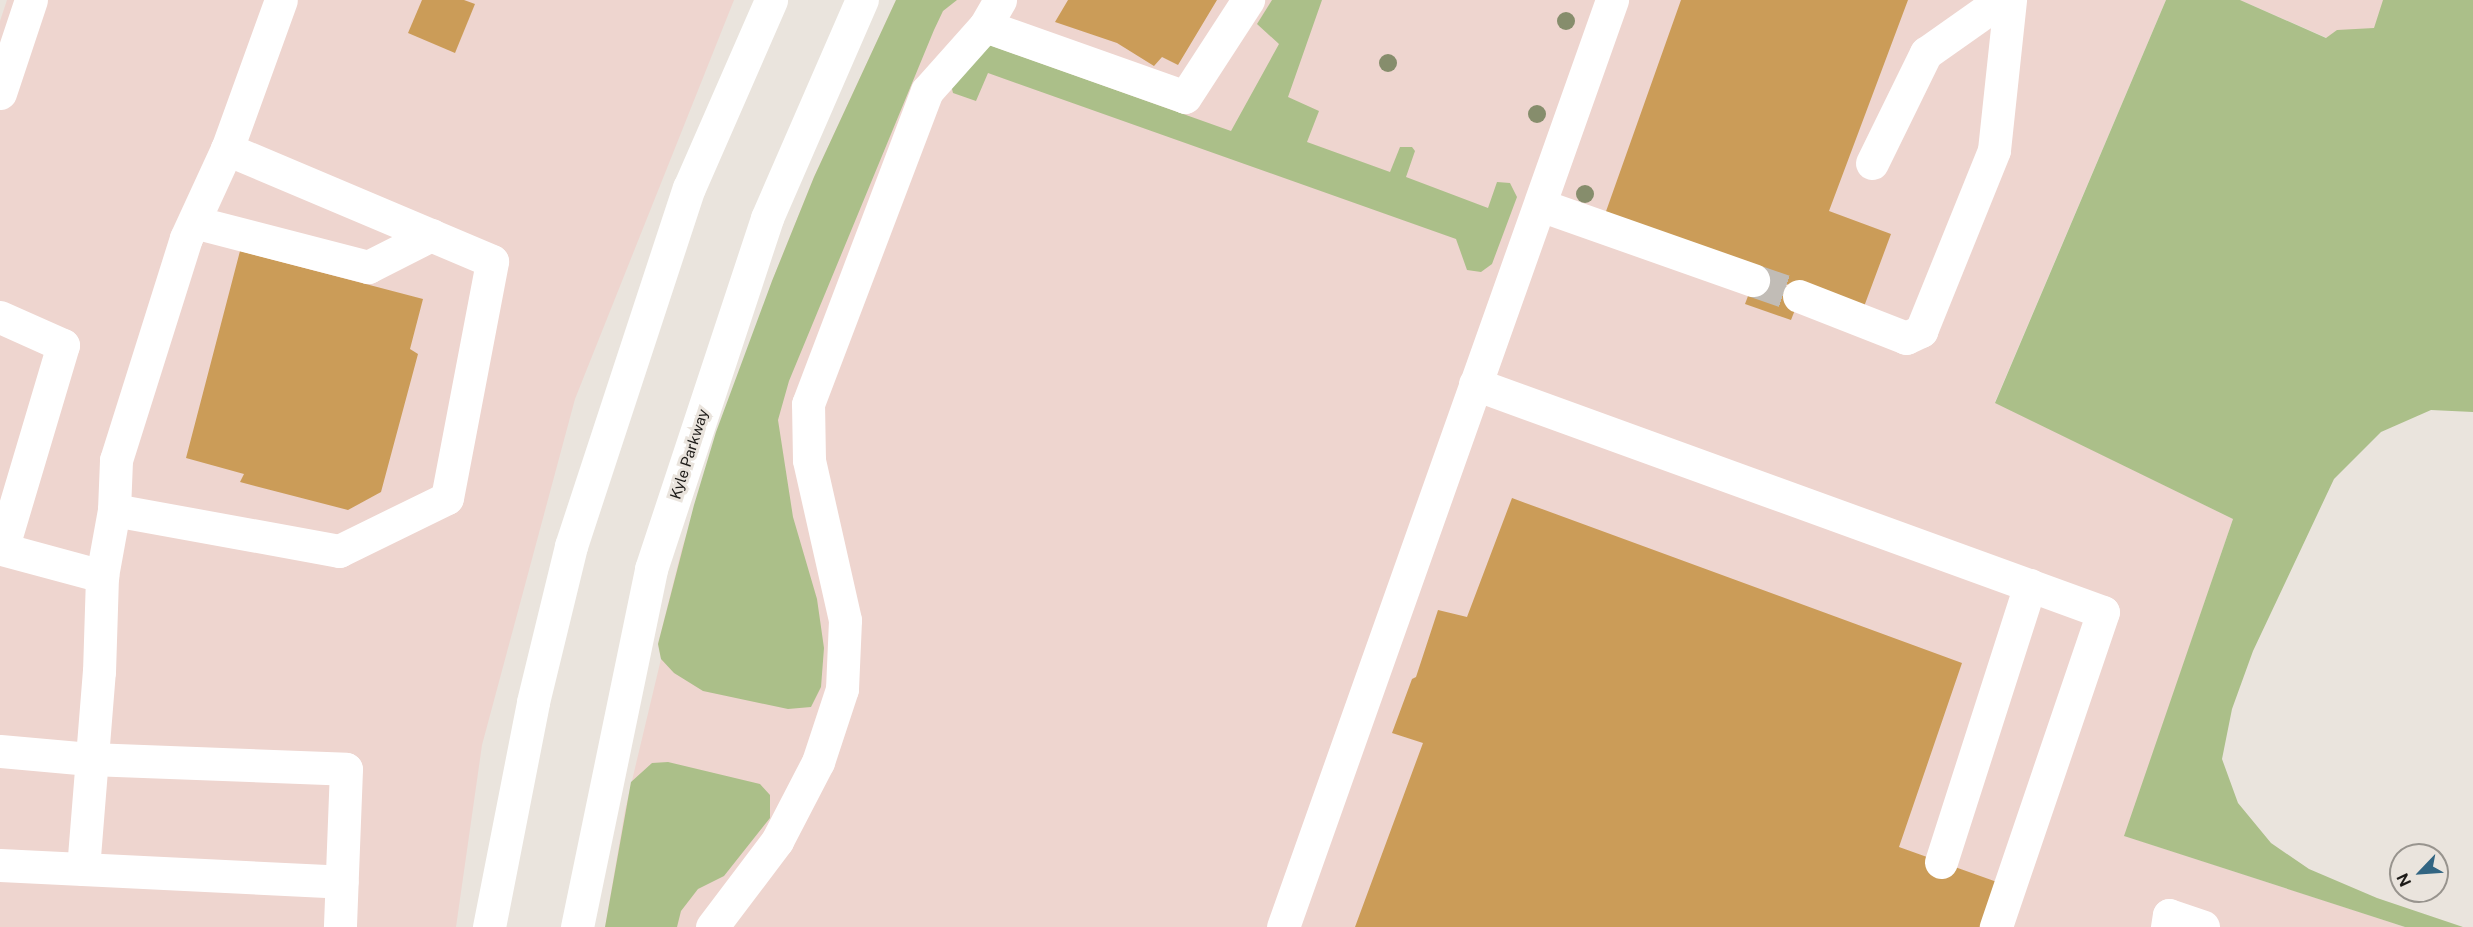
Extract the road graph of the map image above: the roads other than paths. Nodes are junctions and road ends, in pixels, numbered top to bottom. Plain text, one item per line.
1 (31, 0) edge
2 (281, 0) edge
3 (771, 0) edge
4 (862, 0) edge
5 (1248, 0) edge
6 (1612, 0) edge
7 (2001, 0) edge
8 (2010, 0) edge
9 (993, 13) edge
10 (0, 93) edge
11 (227, 149) junction
12 (1872, 163) dead end
13 (1540, 205) junction
14 (194, 222) junction
15 (431, 235) junction
16 (1753, 279) tunnel mouth
17 (1799, 296) tunnel mouth
18 (0, 317) edge
19 (1475, 384) junction
20 (114, 510) junction
21 (1, 549) edge
22 (102, 576) junction
23 (2030, 585) junction
24 (0, 751) edge
25 (90, 759) junction
26 (1941, 862) dead end
27 (0, 865) edge
28 (83, 869) junction
29 (342, 882) junction
30 (340, 927) edge
31 (489, 927) edge
32 (577, 927) edge
33 (712, 927) edge
34 (1283, 927) edge
35 (1996, 927) edge
36 (2167, 927) edge
37 (2203, 927) edge

1 - 10 street
2 - 11 street
3 - 31 street
4 - 32 street, Kyle Parkway
5 - 9 street
6 - 13 street
7 - 12 street
8 - 17 street
9 - 33 street
11 - 14 street
11 - 15 street
13 - 16 street
13 - 19 street
14 - 15 street
14 - 20 street
15 - 20 street
18 - 21 street
19 - 23 street
19 - 34 street
20 - 22 street
21 - 22 street
22 - 25 street
23 - 26 street
23 - 35 street
24 - 25 street
25 - 28 street
25 - 29 street
27 - 28 street
28 - 29 street
29 - 30 street
36 - 37 street

